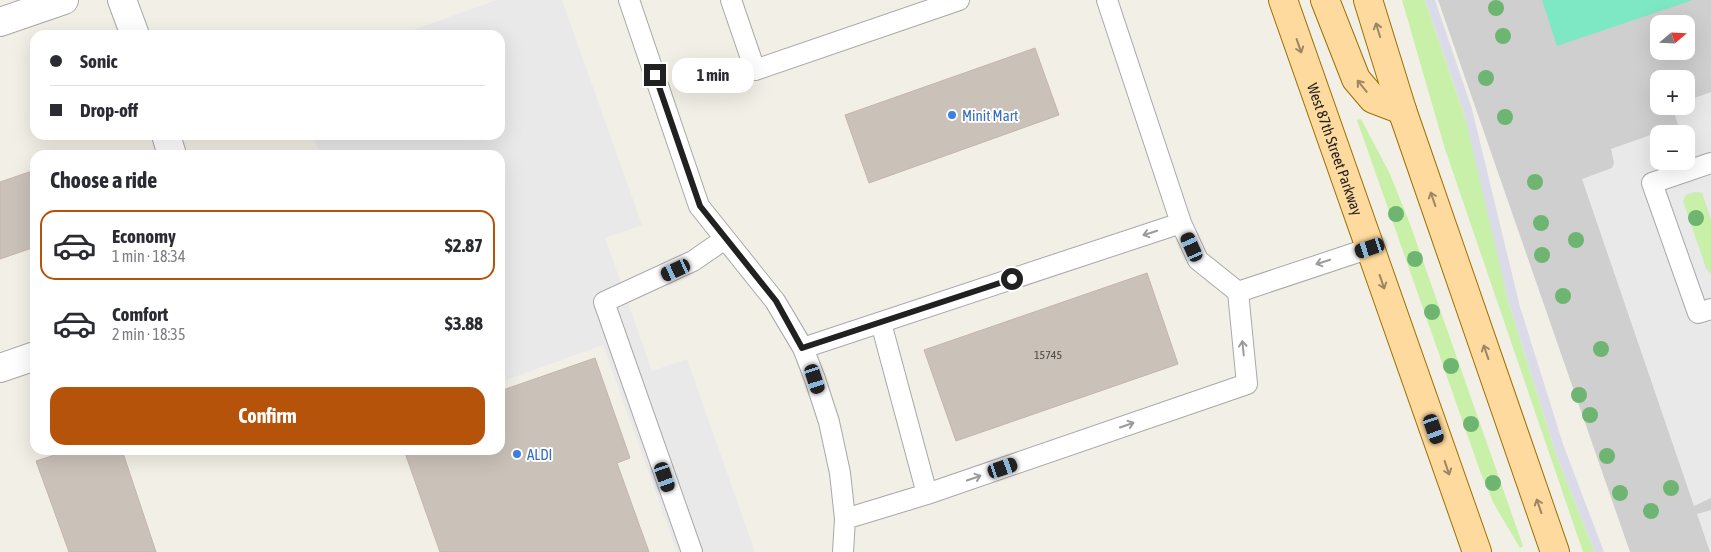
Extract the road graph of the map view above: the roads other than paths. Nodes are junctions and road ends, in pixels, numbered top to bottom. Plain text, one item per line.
1 (64, 0) edge
2 (122, 0) edge
3 (629, 0) edge
4 (731, 0) edge
5 (959, 0) edge
6 (1106, 0) edge
7 (1283, 0) edge
8 (1325, 0) edge
9 (1368, 0) edge
10 (0, 22) edge
11 (133, 30) edge
12 (1402, 110) junction
13 (1711, 163) edge
14 (1181, 222) junction
15 (725, 239) junction
16 (1370, 248) junction
17 (1238, 292) junction
18 (1711, 309) edge
19 (881, 322) junction
20 (802, 348) junction
21 (30, 358) edge
22 (0, 368) edge
23 (928, 494) junction
24 (844, 519) junction
25 (692, 552) edge
26 (844, 552) edge
27 (1477, 552) edge
28 (1556, 552) edge

1 - 10 street
2 - 11 street
3 - 15 lane
4 - 5 lane
6 - 14 lane
7 -> 16 main road, West 87th Street Parkway
12 -> 8 main road
12 -> 9 main road
28 -> 12 main road
13 - 18 lane
14 - 17 lane
14 -> 19 lane
15 - 20 lane
15 - 25 lane
16 -> 17 lane
16 -> 27 main road, West 87th Street Parkway
23 -> 17 lane
19 - 20 lane
19 - 23 lane
20 - 24 lane
21 - 22 street
23 - 24 lane
24 - 26 lane

